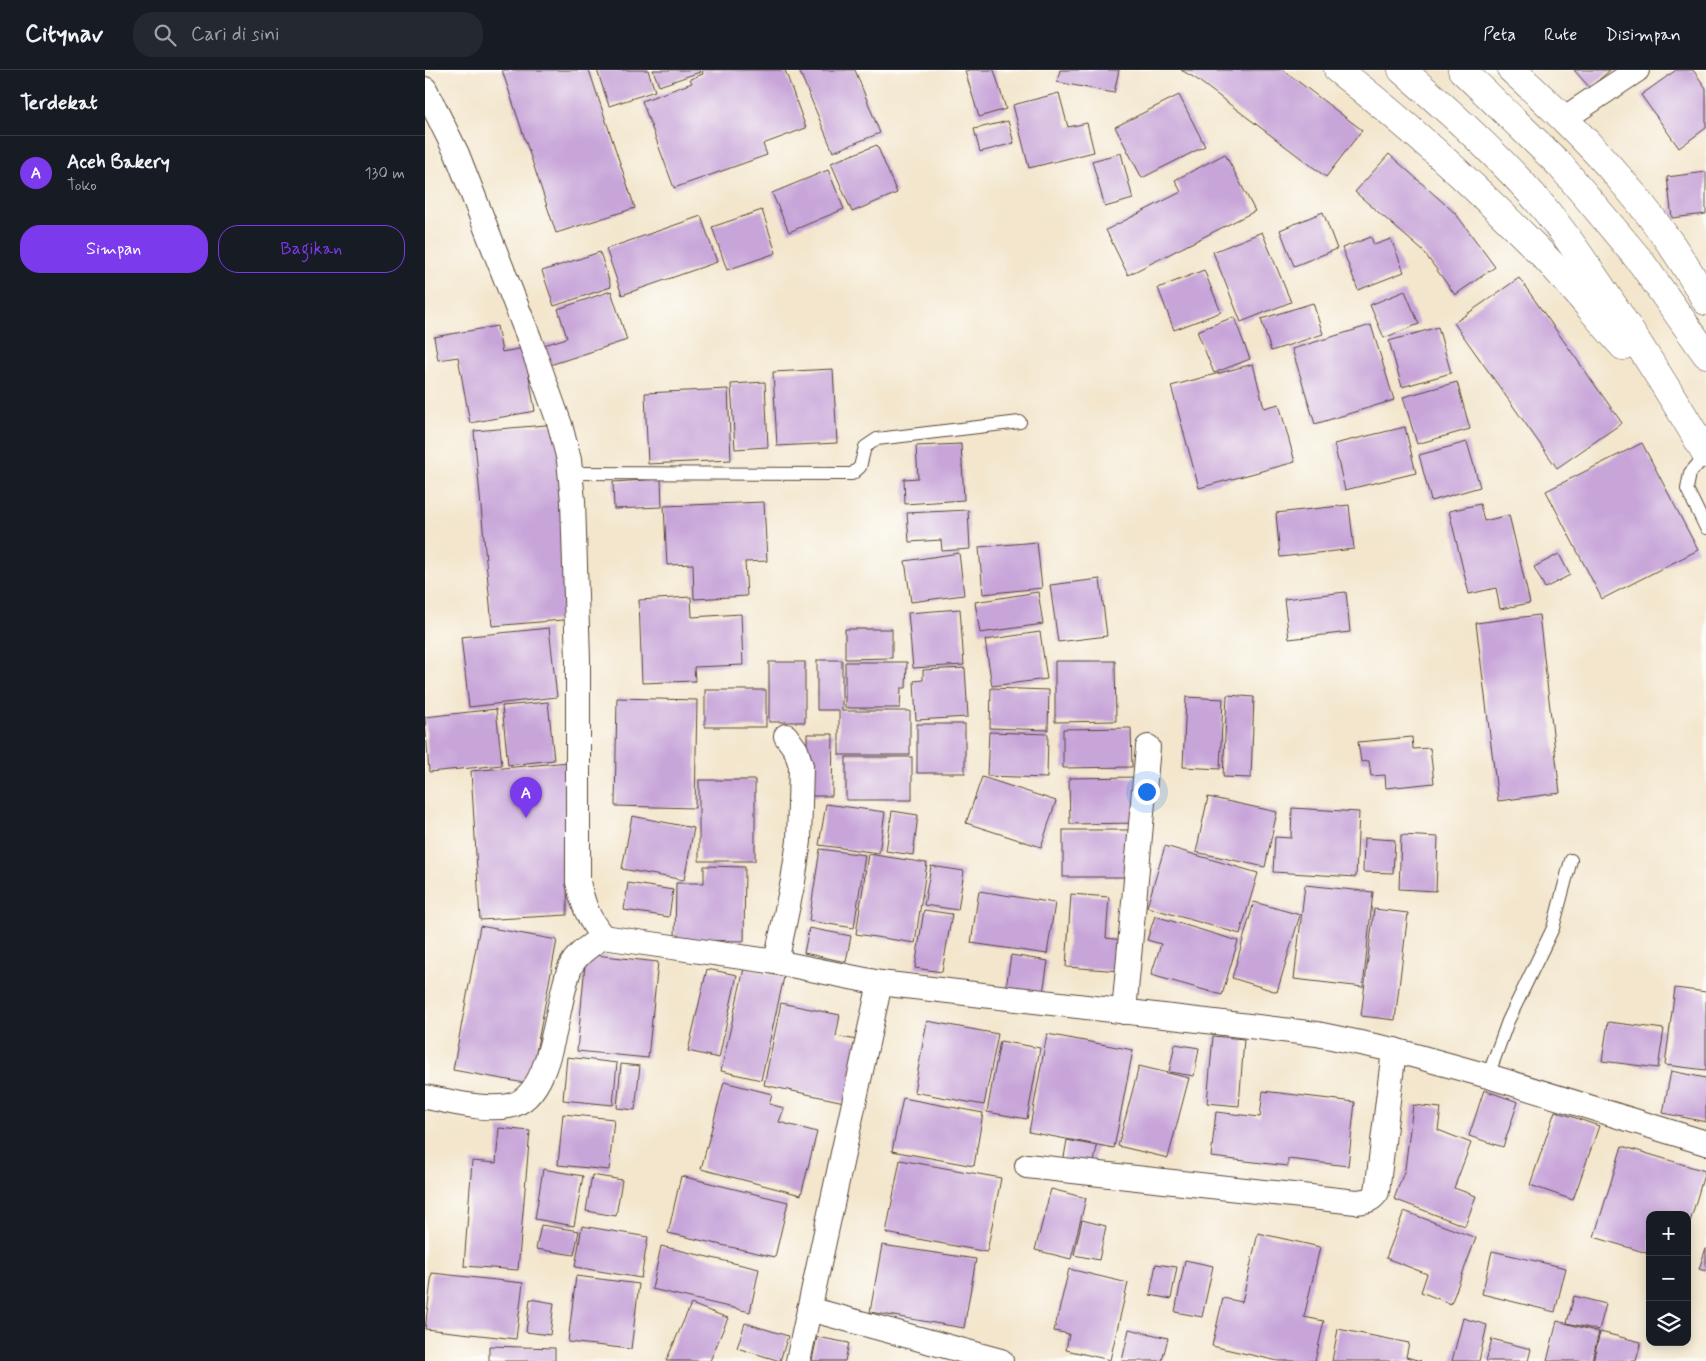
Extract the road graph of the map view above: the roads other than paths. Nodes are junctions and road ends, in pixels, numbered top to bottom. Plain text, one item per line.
1 (1338, 70) edge
2 (1402, 70) edge
3 (1463, 70) edge
4 (1512, 70) edge
5 (1637, 70) edge
6 (425, 89) edge
7 (1565, 118) junction
8 (1706, 301) edge
9 (1706, 354) edge
10 (1685, 416) junction
11 (1020, 422) dead end
12 (1706, 454) edge
13 (570, 473) junction
14 (1706, 528) edge
15 (786, 736) dead end
16 (1148, 747) dead end
17 (1571, 860) dead end
18 (603, 937) junction
19 (776, 962) junction
20 (880, 983) junction
21 (1124, 1012) junction
22 (1394, 1050) junction
23 (1488, 1076) junction
24 (425, 1097) edge
25 (1706, 1143) edge
26 (1027, 1166) dead end
27 (809, 1309) junction
28 (797, 1361) edge
29 (1001, 1361) edge

1 - 10 highway
2 - 10 highway
3 - 9 highway
4 - 7 highway
5 - 7 street
6 - 13 street
7 - 8 highway
10 - 12 highway
11 - 13 lane
12 - 14 lane
13 - 18 street
15 - 19 street
16 - 21 street
17 - 23 lane
18 - 19 street
18 - 24 street
19 - 20 street
20 - 21 street
20 - 27 street
21 - 22 street
22 - 23 street
22 - 26 street
23 - 25 street
27 - 28 street
27 - 29 street

